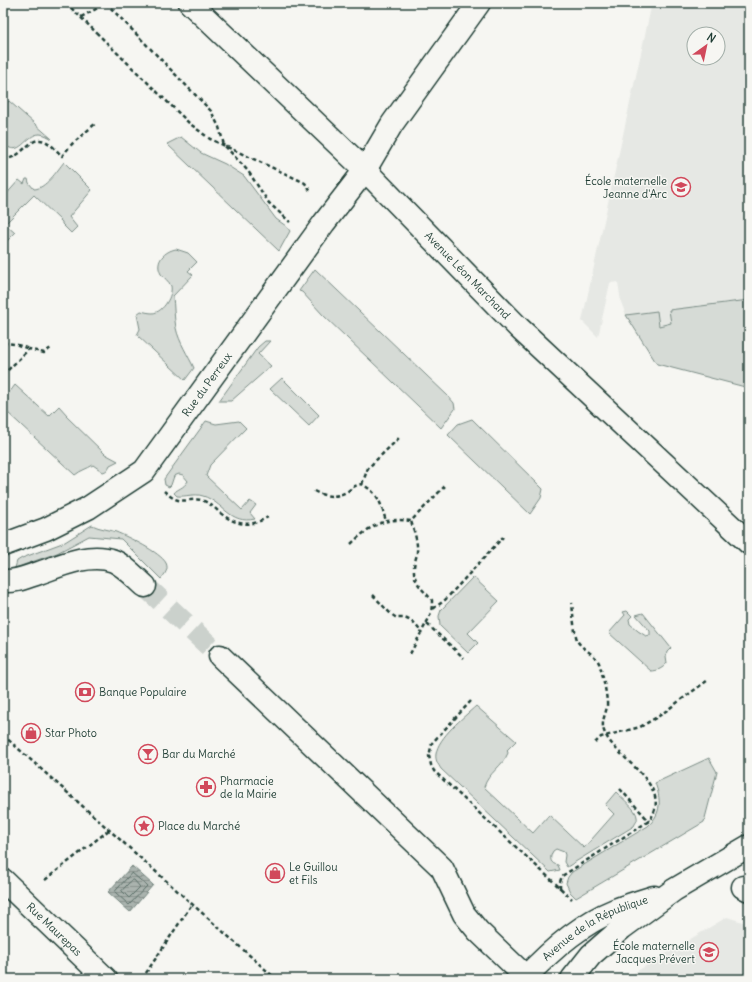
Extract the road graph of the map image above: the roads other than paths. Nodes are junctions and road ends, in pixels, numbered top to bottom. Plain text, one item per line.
1 (190, 3) edge
2 (479, 3) edge
3 (366, 170) junction
4 (749, 543) edge
5 (3, 545) edge
6 (3, 581) edge
7 (145, 586) tunnel mouth
8 (220, 656) tunnel mouth
9 (749, 846) edge
10 (3, 880) edge
11 (674, 890) junction
12 (525, 978) edge
13 (106, 979) edge
14 (572, 979) edge

1 - 3 main road, Avenue Léon Marchand
2 - 3 main road, Rue du Perreux
3 - 4 main road, Avenue Léon Marchand
3 - 5 main road, Rue du Perreux
6 - 7 main road
8 - 12 main road
9 - 11 main road, Avenue de la République
10 - 13 main road, Rue Maurepas
11 - 12 main road, Avenue de la République
11 - 14 main road, Avenue de la République

